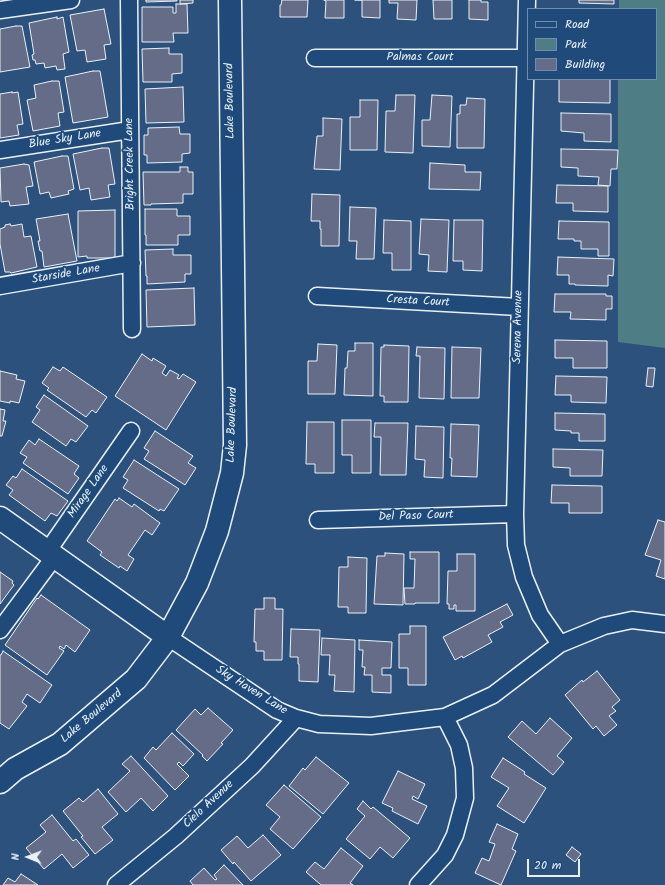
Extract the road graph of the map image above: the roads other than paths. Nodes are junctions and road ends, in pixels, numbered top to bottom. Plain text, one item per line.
1 (71, 0) edge
2 (129, 0) edge
3 (230, 0) edge
4 (527, 0) edge
5 (0, 10) edge
6 (315, 58) dead end
7 (525, 58) junction
8 (130, 130) junction
9 (0, 150) edge
10 (132, 263) junction
11 (0, 286) edge
12 (317, 296) dead end
13 (519, 308) junction
14 (132, 329) dead end
15 (131, 431) dead end
16 (515, 514) junction
17 (0, 518) edge
18 (318, 520) dead end
19 (51, 554) junction
20 (665, 624) edge
21 (0, 630) edge
22 (168, 637) junction
23 (560, 644) junction
24 (445, 717) junction
25 (296, 718) junction
26 (0, 782) edge
27 (116, 885) edge
28 (418, 885) edge

1 - 5 street
2 - 8 street, Bright Creek Lane
3 - 22 main road, Lake Boulevard
4 - 7 street, Serena Avenue
6 - 7 street, Palmas Court
7 - 13 street, Serena Avenue
8 - 9 street, Blue Sky Lane
8 - 10 street, Bright Creek Lane
10 - 11 street, Starside Lane
10 - 14 street, Bright Creek Lane
12 - 13 street, Cresta Court
13 - 16 street, Serena Avenue
15 - 19 street, Mirage Lane
16 - 18 street, Del Paso Court
16 - 23 street, Serena Avenue
17 - 19 main road, Sky Haven Lane
19 - 21 street, Mirage Lane
19 - 22 main road, Sky Haven Lane
20 - 23 street, Sky Haven Lane
22 - 25 street, Sky Haven Lane
22 - 26 main road, Lake Boulevard
23 - 24 street, Sky Haven Lane
24 - 25 street, Sky Haven Lane
24 - 28 street
25 - 27 street, Cielo Avenue

